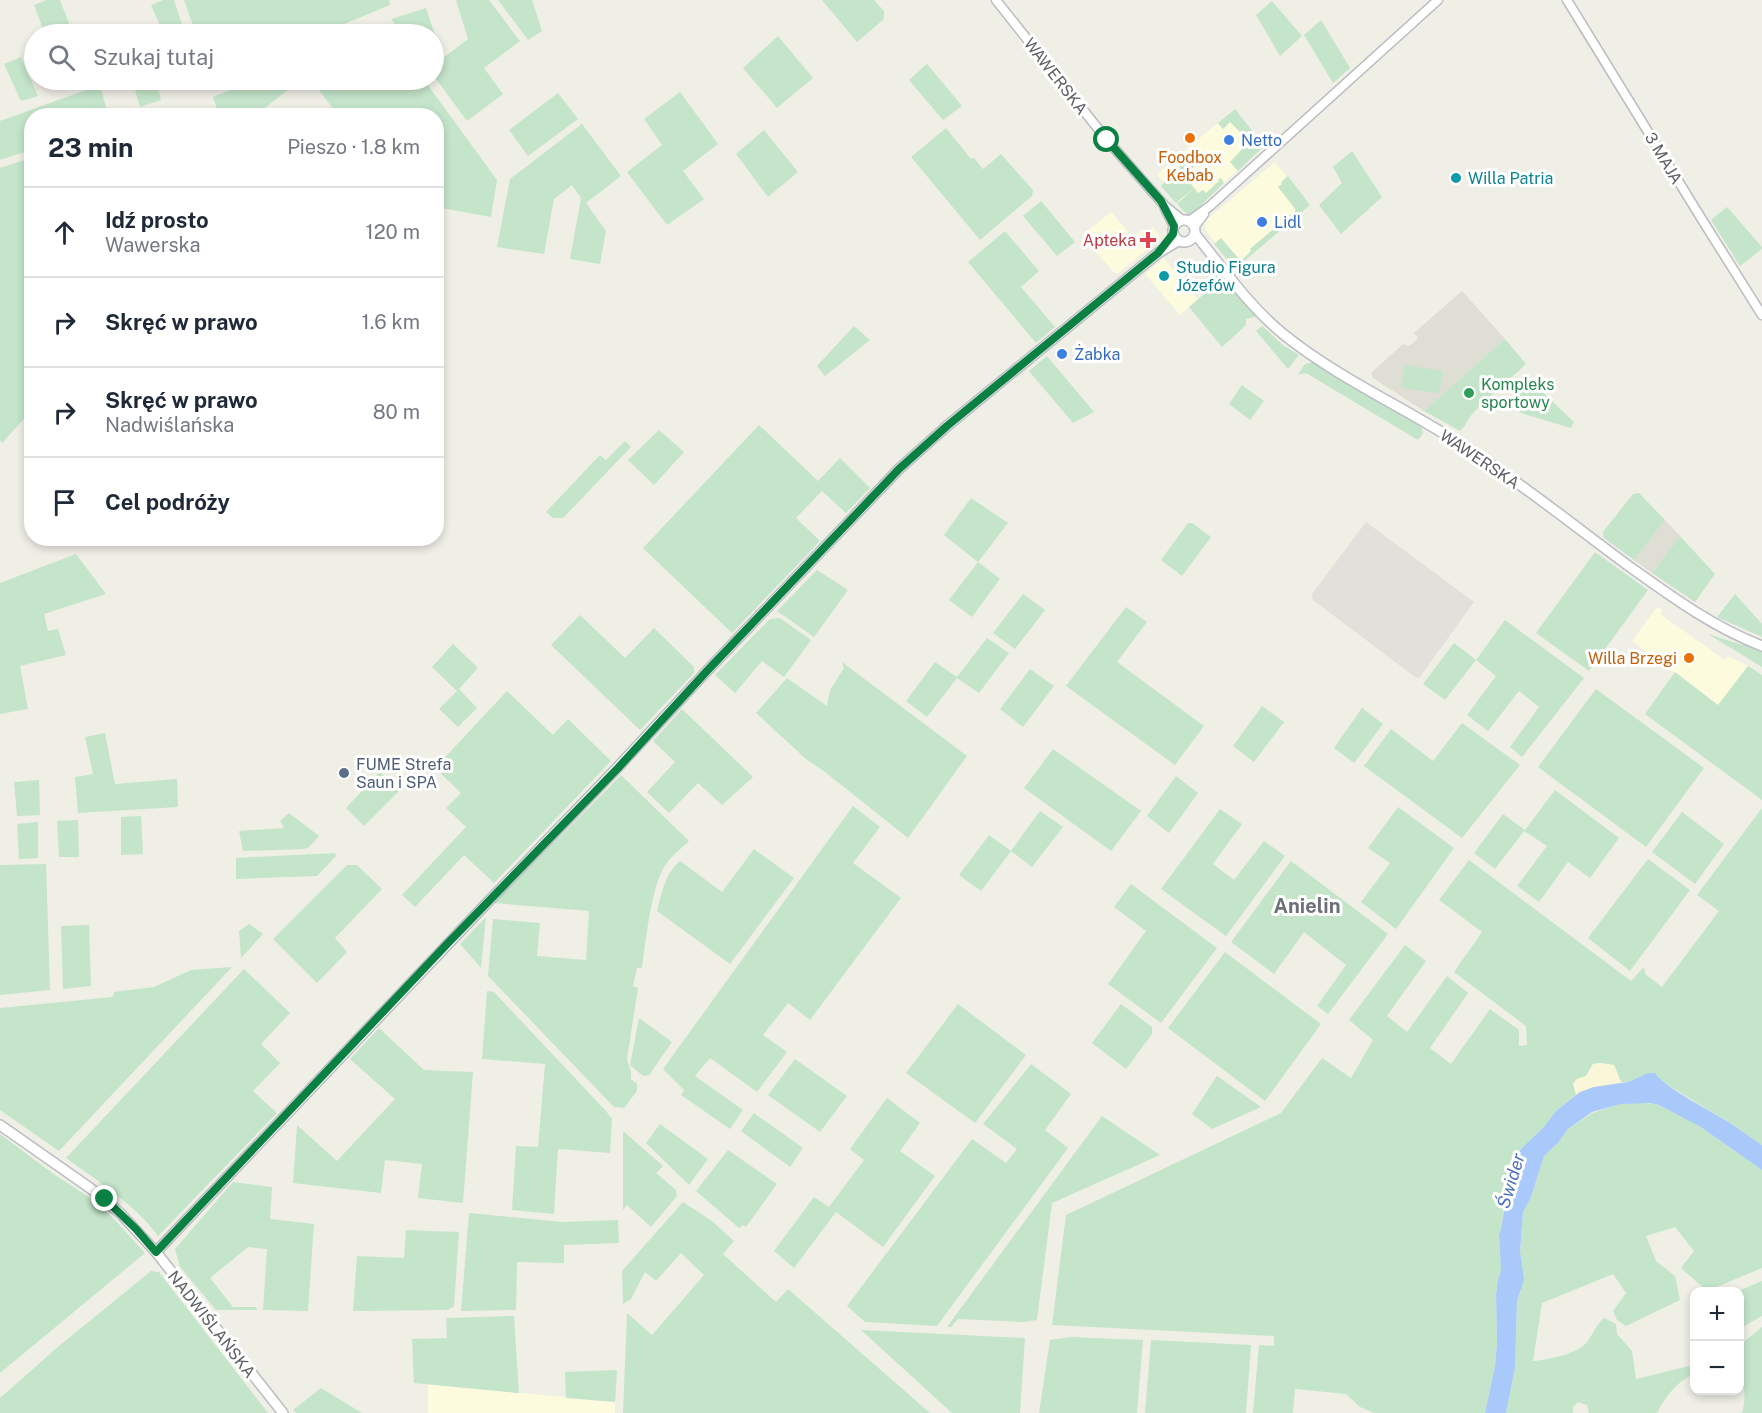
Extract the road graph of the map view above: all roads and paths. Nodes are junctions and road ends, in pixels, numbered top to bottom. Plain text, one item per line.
1 (996, 0) edge
2 (1438, 0) edge
3 (1566, 0) edge
4 (1184, 230) junction
5 (1762, 315) edge
6 (1762, 646) edge
7 (0, 1125) edge
8 (156, 1252) junction
9 (283, 1413) edge

1 - 4 street, WAWERSKA
2 - 4 street
3 - 5 street, 3 MAJA
4 - 6 main road, WAWERSKA
4 - 8 main road
7 - 8 main road, NADWIŚLAŃSKA
8 - 9 main road, NADWIŚLAŃSKA

